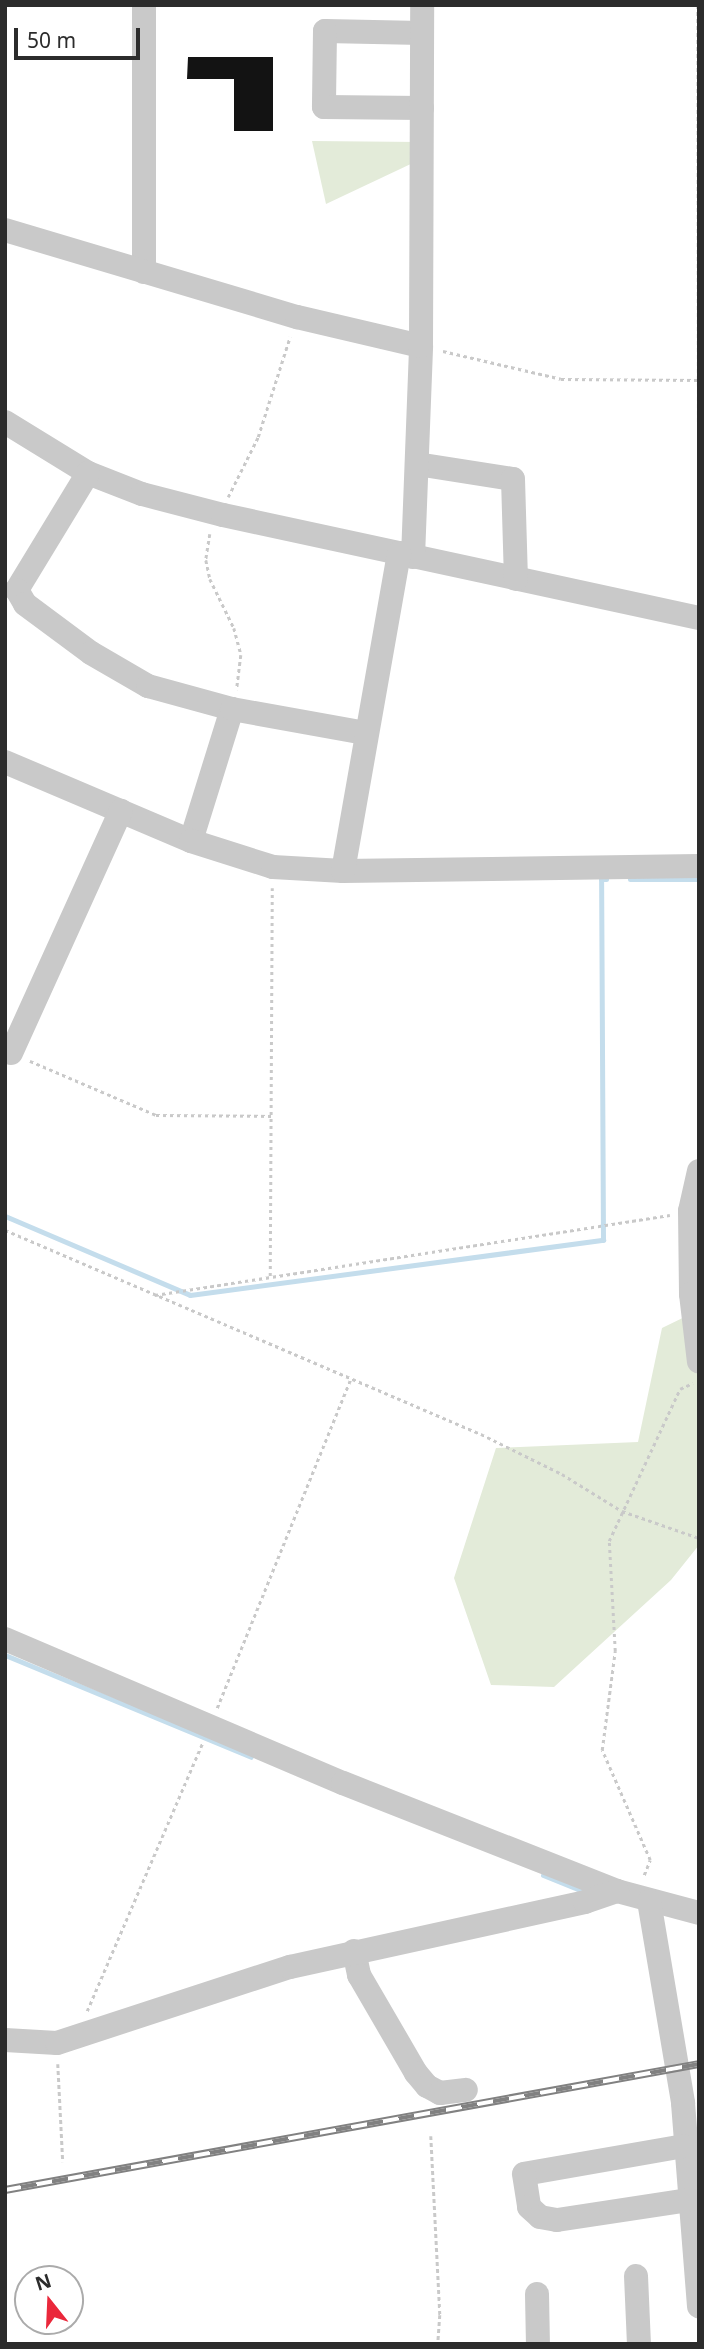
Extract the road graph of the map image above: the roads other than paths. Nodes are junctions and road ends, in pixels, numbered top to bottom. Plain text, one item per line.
1 (144, 5) edge
2 (422, 5) edge
3 (422, 33) junction
4 (422, 108) junction
5 (5, 230) edge
6 (144, 272) junction
7 (421, 346) junction
8 (5, 422) edge
9 (417, 464) junction
10 (89, 473) junction
11 (406, 555) junction
12 (516, 579) junction
13 (699, 618) edge
14 (232, 709) junction
15 (366, 733) junction
16 (5, 762) edge
17 (121, 811) junction
18 (191, 841) junction
19 (699, 866) edge
20 (343, 871) junction
21 (11, 1053) road end
22 (699, 1171) edge
23 (694, 1211) edge
24 (699, 1363) edge
25 (5, 1639) edge
26 (633, 1896) junction
27 (699, 1913) edge
28 (354, 1951) junction
29 (5, 2040) edge
30 (466, 2090) dead end
31 (684, 2146) junction
32 (689, 2200) junction
33 (636, 2276) dead end
34 (537, 2294) dead end
35 (699, 2306) edge
36 (538, 2344) edge
37 (639, 2344) edge

1 - 6 street
2 - 3 street
3 - 4 street
3 - 4 street
4 - 7 street
5 - 6 street
6 - 7 street
7 - 9 street
8 - 10 street
9 - 11 street
9 - 12 street
10 - 11 street
10 - 14 street
11 - 12 street
11 - 15 street
12 - 13 street
14 - 15 street
14 - 18 street
15 - 20 street
16 - 17 street
17 - 18 street
17 - 21 street
18 - 20 street
19 - 20 street
22 - 23 street
23 - 24 street
25 - 26 street
26 - 27 street
26 - 28 street
26 - 31 street
28 - 29 street
28 - 30 street
31 - 32 street
31 - 32 street
32 - 35 street
33 - 37 street
34 - 36 street

